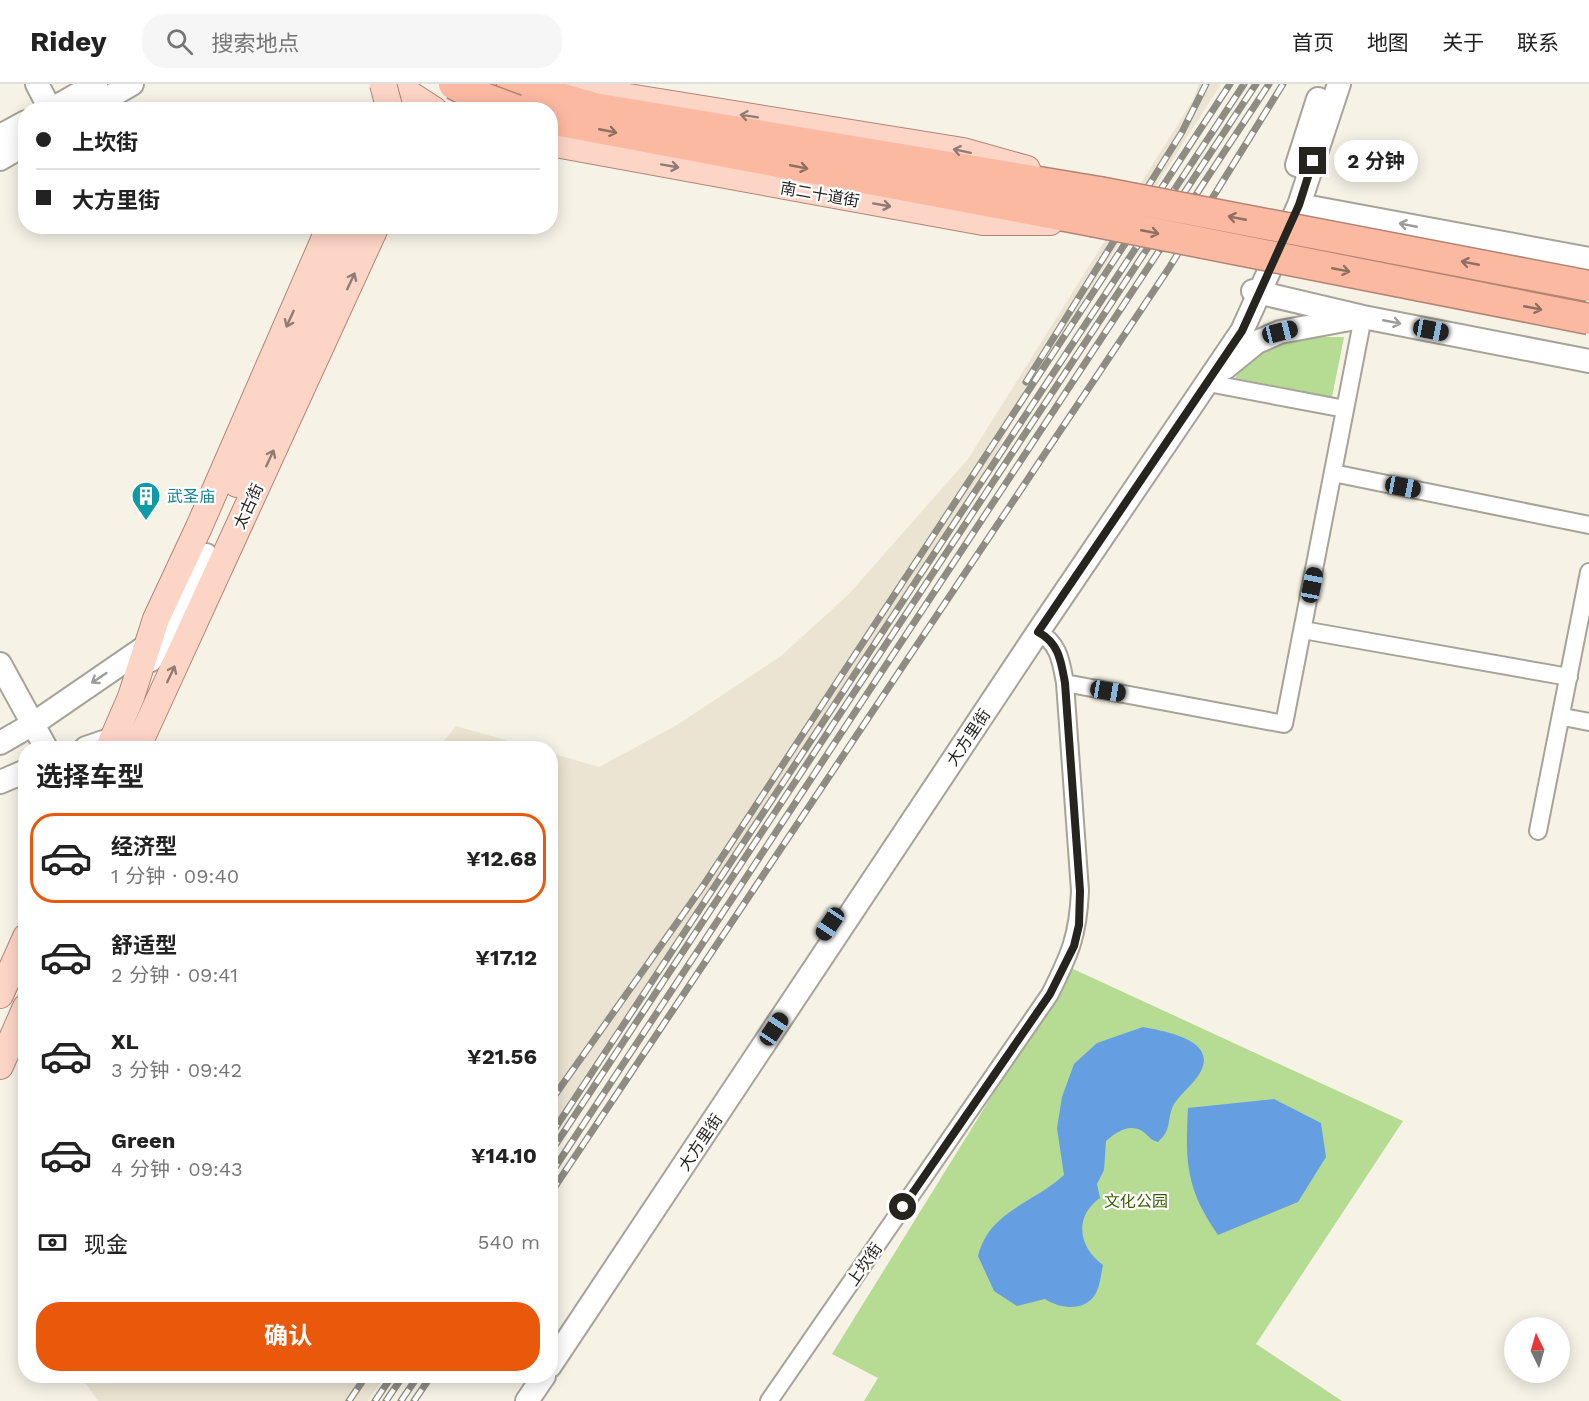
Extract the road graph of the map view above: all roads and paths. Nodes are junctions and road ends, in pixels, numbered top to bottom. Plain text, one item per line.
1 (37, 84) edge
2 (96, 84) edge
3 (132, 84) edge
4 (383, 84) edge
5 (393, 84) edge
6 (456, 84) edge
7 (512, 84) edge
8 (572, 84) edge
9 (1324, 84) edge
10 (1339, 84) edge
11 (46, 102) edge
12 (63, 102) edge
13 (101, 102) edge
14 (385, 102) edge
15 (388, 102) edge
16 (421, 102) edge
17 (439, 102) edge
18 (494, 102) edge
19 (558, 120) edge
20 (18, 126) edge
21 (0, 136) edge
22 (558, 144) edge
23 (18, 149) edge
24 (0, 159) edge
25 (1099, 192) junction
26 (1299, 205) junction
27 (1092, 221) junction
28 (327, 234) edge
29 (348, 234) edge
30 (372, 234) edge
31 (1589, 259) edge
32 (1589, 286) edge
33 (1257, 292) junction
34 (1363, 317) junction
35 (1589, 319) edge
36 (1589, 361) edge
37 (1208, 383) junction
38 (1345, 409) junction
39 (1333, 473) junction
40 (1589, 525) edge
41 (206, 555) joint
42 (1589, 572) edge
43 (1303, 630) junction
44 (1038, 632) junction
45 (147, 645) junction
46 (1581, 661) edge
47 (0, 664) edge
48 (1569, 676) junction
49 (1065, 683) junction
50 (131, 697) junction
51 (1563, 717) junction
52 (1589, 722) edge
53 (33, 724) junction
54 (142, 738) edge
55 (42, 741) edge
56 (112, 741) edge
57 (123, 741) edge
58 (0, 743) edge
59 (18, 774) edge
60 (0, 782) edge
61 (1538, 831) dead end
62 (18, 955) edge
63 (0, 995) edge
64 (18, 1025) edge
65 (0, 1066) edge
66 (558, 1337) edge
67 (558, 1354) edge
68 (528, 1383) edge
69 (539, 1383) edge
70 (516, 1401) edge
71 (527, 1401) edge
72 (769, 1401) edge

1 - 11 main road
2 - 12 main road
3 - 13 main road
4 - 15 main road, bridge
5 - 14 main road
5 - 16 main road
6 - 17 main road
6 - 18 highway, bridge
7 - 25 highway
25 -> 8 main road
9 - 33 main road, 大方里街
10 - 26 main road, 大方里街
19 -> 27 highway
20 - 21 main road
22 -> 27 main road, 南二十道街
23 - 24 main road
32 -> 25 highway, bridge
31 -> 26 main road
26 - 33 main road, 大方里街
27 -> 35 highway, bridge
28 -> 45 main road
29 - 41 main road, 太古街
54 -> 30 main road, 太古街
33 - 34 main road
33 - 37 main road, 大方里街
33 - 66 main road, 大方里街
34 -> 36 main road
34 - 37 main road
34 - 38 street
37 - 38 street
37 - 44 main road, 大方里街
38 - 39 street
39 - 40 street
39 - 43 street
41 - 50 main road, 太古街
42 - 46 street
43 - 48 street
43 - 49 street
44 - 49 street, 上坎街
44 - 67 main road, 大方里街
45 - 50 main road
45 -> 53 main road
46 - 48 street
47 - 53 main road
48 - 51 street
49 - 72 street, 上坎街
50 - 56 main road
51 - 52 street
51 - 61 street
53 - 55 main road
53 - 58 main road
54 - 57 main road, 太古街
59 - 60 main road
62 - 63 main road
64 - 65 main road
68 - 70 main road
69 - 71 main road

